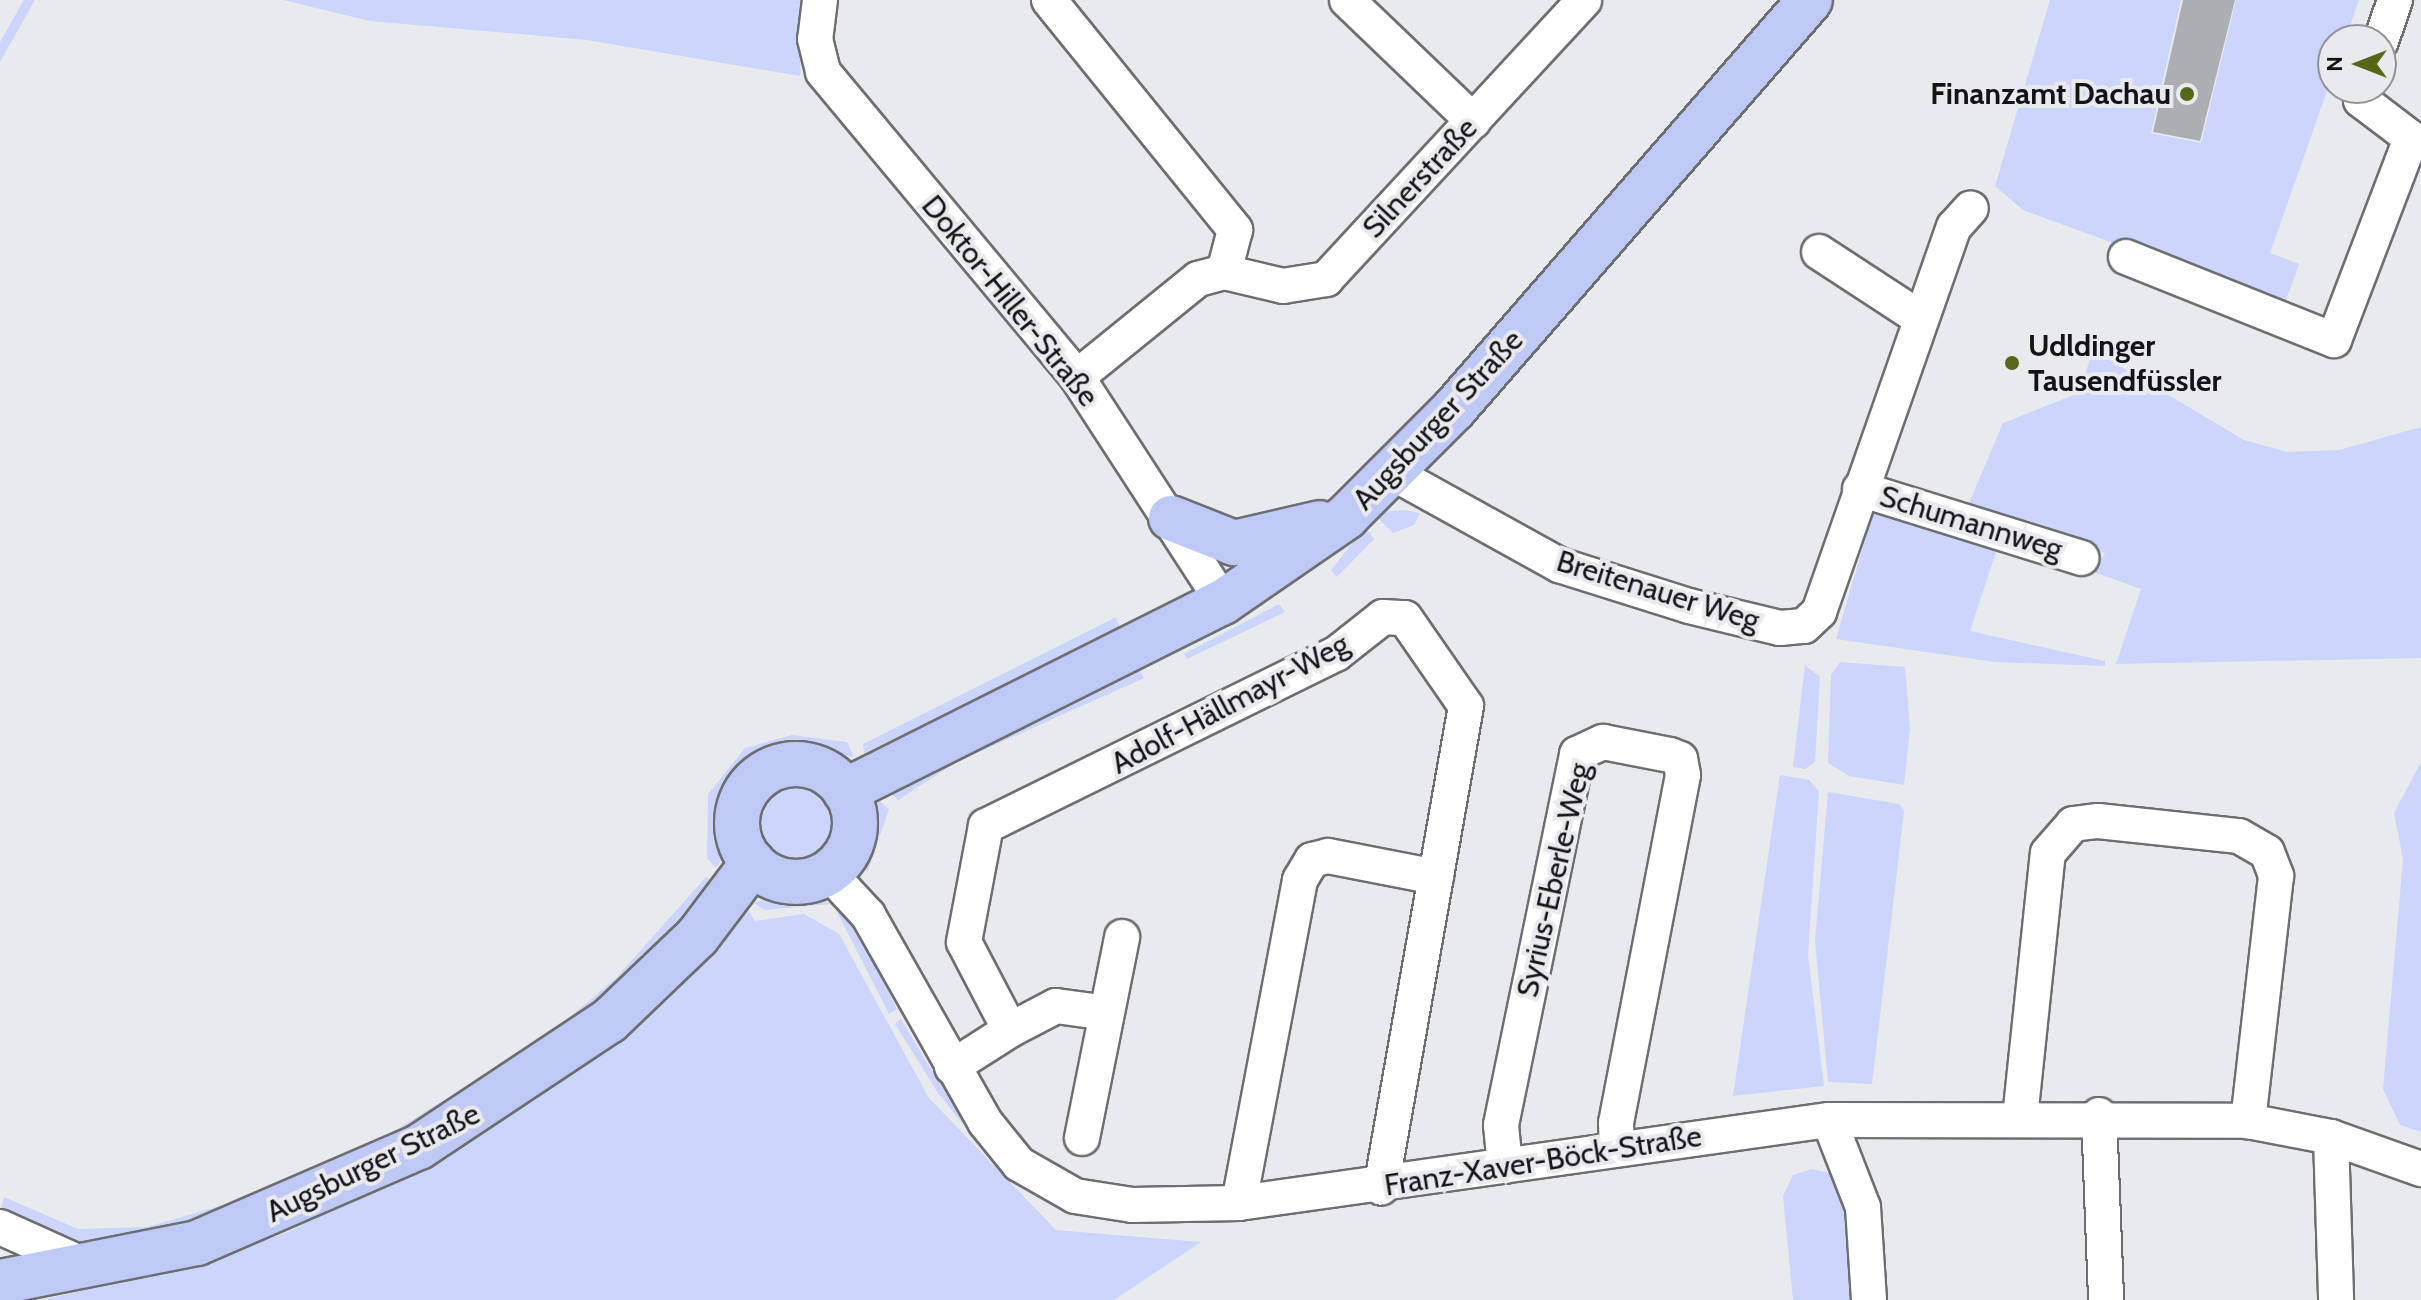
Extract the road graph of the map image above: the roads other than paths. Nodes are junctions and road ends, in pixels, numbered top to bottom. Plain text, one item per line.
1 (820, 0) edge
2 (1049, 0) edge
3 (1347, 0) edge
4 (1584, 0) edge
5 (1810, 0) edge
6 (2395, 0) edge
7 (2387, 24) edge
8 (2367, 104) edge
9 (1473, 121) junction
10 (2416, 137) edge
11 (1971, 208) dead end
12 (1819, 252) dead end
13 (2126, 257) dead end
14 (1224, 272) junction
15 (1920, 318) junction
16 (1077, 377) junction
17 (1395, 474) junction
18 (1860, 489) junction
19 (1346, 517) junction
20 (1171, 518) junction
21 (2082, 558) dead end
22 (1223, 602) junction
23 (845, 791) junction
24 (753, 863) junction
25 (828, 872) junction
26 (1436, 877) junction
27 (1122, 937) dead end
28 (1107, 1013) junction
29 (1010, 1030) junction
30 (952, 1067) junction
31 (2099, 1115) junction
32 (2020, 1118) junction
33 (1829, 1120) junction
34 (2248, 1121) junction
35 (2331, 1137) junction
36 (1082, 1138) dead end
37 (1617, 1146) junction
38 (1505, 1166) junction
39 (2421, 1169) edge
40 (1381, 1188) junction
41 (1239, 1203) junction
42 (0, 1227) edge
43 (90, 1267) junction
44 (0, 1282) edge
45 (1869, 1300) edge
46 (2106, 1300) edge
47 (2336, 1300) edge

1 - 16 street, Doktor-Hiller-Straße
2 - 14 street
3 - 9 street
4 - 9 street, Silnerstraße
5 - 17 main road, Augsburger Straße
6 - 7 street
8 - 10 street
9 - 14 street, Silnerstraße
10 - 13 street
11 - 15 street, Breitenauer Weg
12 - 15 street
14 - 16 street
15 - 18 street, Breitenauer Weg
16 - 20 street, Doktor-Hiller-Straße
17 - 18 street, Breitenauer Weg
17 - 19 main road, Augsburger Straße
18 - 21 street, Schumannweg
19 - 20 main road
19 - 22 main road, Augsburger Straße
20 - 22 street, Doktor-Hiller-Straße
22 - 23 main road, Augsburger Straße
23 - 24 main road
23 - 25 main road
24 - 25 main road
24 - 43 main road, Augsburger Straße
25 - 30 street, Franz-Xaver-Böck-Straße
26 - 29 street, Adolf-Hällmayr-Weg
26 - 40 street, Adolf-Hällmayr-Weg
26 - 41 street
27 - 28 street
28 - 29 street
28 - 36 street
29 - 30 street
30 - 41 street, Franz-Xaver-Böck-Straße
31 - 32 street, Franz-Xaver-Böck-Straße
31 - 34 street, Franz-Xaver-Böck-Straße
31 - 46 street
32 - 33 street, Franz-Xaver-Böck-Straße
32 - 34 street
33 - 37 street, Franz-Xaver-Böck-Straße
33 - 45 street
34 - 35 street, Franz-Xaver-Böck-Straße
35 - 39 street, Franz-Xaver-Böck-Straße
35 - 47 street
37 - 38 street, Franz-Xaver-Böck-Straße
37 - 38 street, Syrius-Eberle-Weg
38 - 40 street, Franz-Xaver-Böck-Straße
40 - 41 street, Franz-Xaver-Böck-Straße
42 - 43 street
43 - 44 main road, Augsburger Straße

